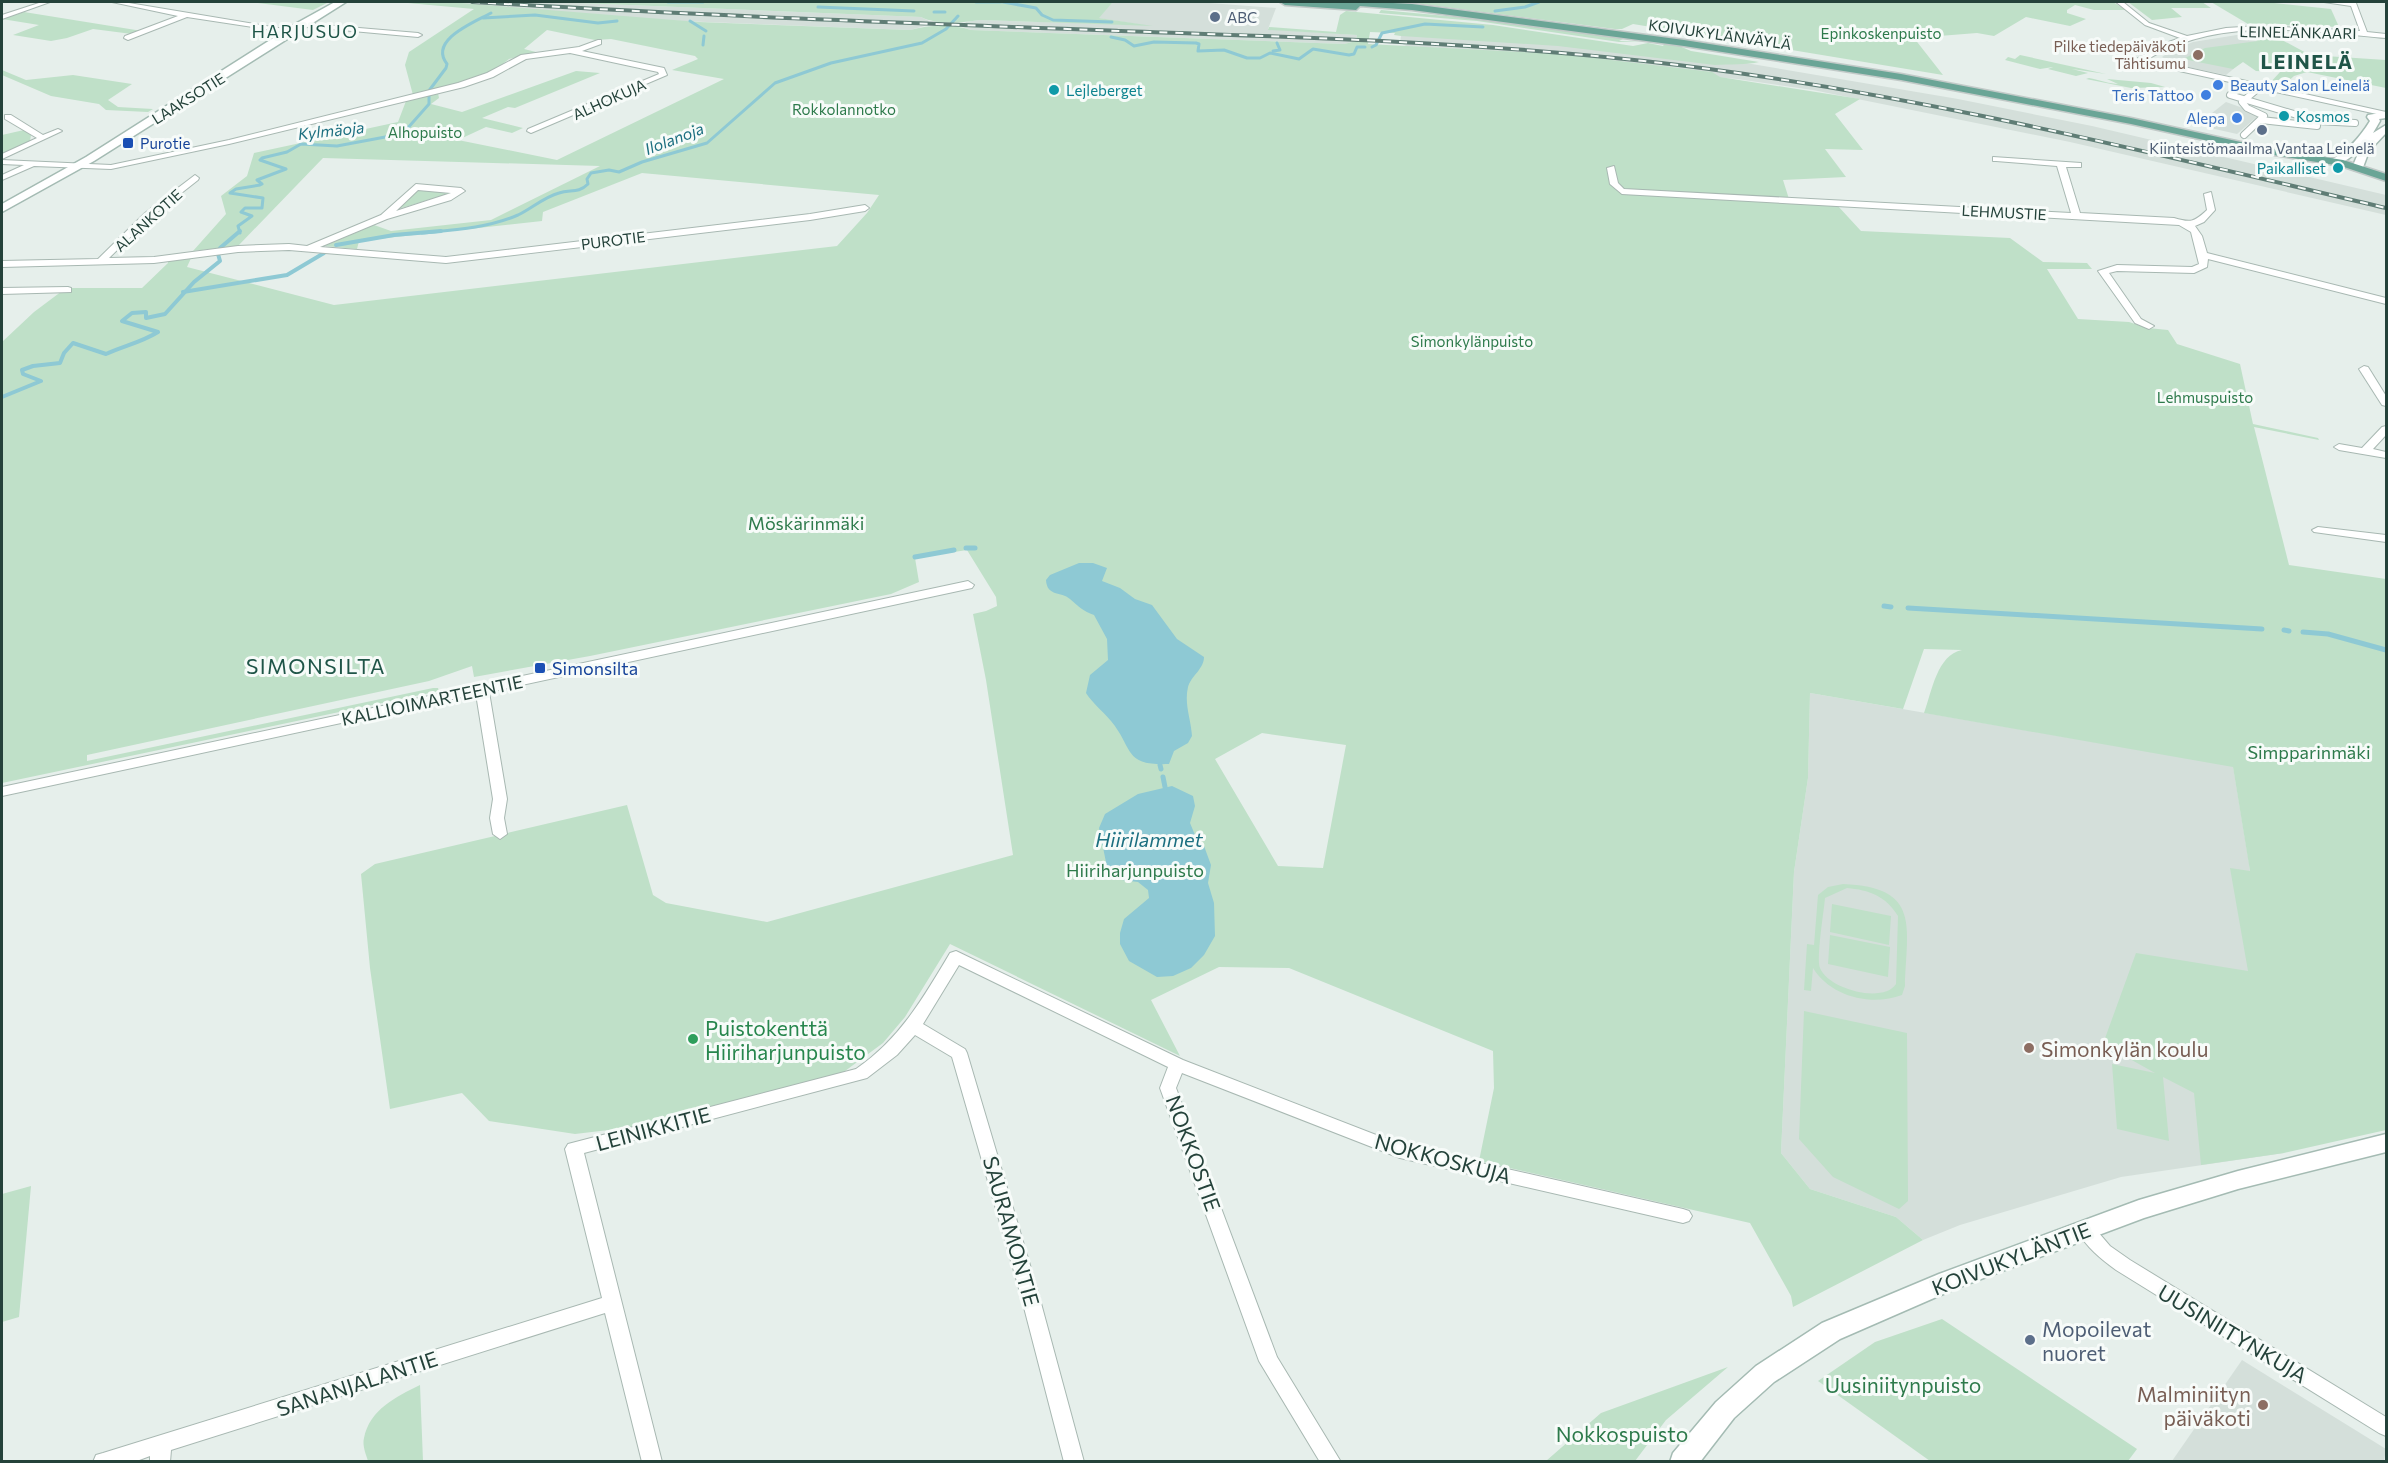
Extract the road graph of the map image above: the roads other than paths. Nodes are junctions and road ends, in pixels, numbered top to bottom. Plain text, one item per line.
1 (46, 2) edge
2 (115, 2) edge
3 (341, 2) edge
4 (1285, 2) edge
5 (1343, 2) edge
6 (2119, 2) edge
7 (2327, 2) edge
8 (1438, 12) junction
9 (186, 15) junction
10 (2, 17) edge
11 (296, 28) junction
12 (2364, 33) junction
13 (418, 35) dead end
14 (2386, 36) edge
15 (128, 38) dead end
16 (2187, 38) junction
17 (598, 42) dead end
18 (571, 50) junction
19 (2261, 86) junction
20 (2230, 95) dead end
21 (2246, 98) junction
22 (2348, 105) junction
23 (2247, 108) junction
24 (2266, 108) junction
25 (8, 117) dead end
26 (2373, 119) junction
27 (2261, 120) junction
28 (2307, 121) junction
29 (2386, 121) edge
30 (2278, 123) junction
31 (2355, 123) dead end
32 (2327, 126) dead end
33 (2339, 128) dead end
34 (2347, 130) dead end
35 (58, 131) dead end
36 (531, 131) dead end
37 (2244, 135) dead end
38 (43, 138) junction
39 (2, 157) edge
40 (1996, 159) dead end
41 (2, 162) edge
42 (2328, 163) junction
43 (35, 164) junction
44 (2061, 164) junction
45 (2078, 165) dead end
46 (78, 167) junction
47 (1611, 168) dead end
48 (2359, 169) junction
49 (2347, 176) junction
50 (2, 178) edge
51 (195, 178) dead end
52 (2386, 181) edge
53 (2208, 194) dead end
54 (865, 208) dead end
55 (2, 209) edge
56 (2076, 215) junction
57 (384, 217) junction
58 (2190, 225) junction
59 (308, 249) junction
60 (2203, 255) junction
61 (100, 262) junction
62 (2, 264) edge
63 (68, 290) dead end
64 (2, 291) edge
65 (2386, 301) edge
66 (2149, 326) dead end
67 (2364, 369) dead end
68 (2386, 404) edge
69 (2386, 429) edge
70 (2338, 447) dead end
71 (2365, 451) junction
72 (2386, 455) edge
73 (2318, 530) dead end
74 (2386, 539) edge
75 (968, 585) dead end
76 (482, 689) junction
77 (2, 792) edge
78 (500, 834) dead end
79 (913, 1026) junction
80 (1177, 1064) junction
81 (2386, 1143) edge
82 (1683, 1216) dead end
83 (2086, 1230) junction
84 (611, 1303) junction
85 (2386, 1427) edge
86 (160, 1453) edge
87 (103, 1461) edge
88 (652, 1461) edge
89 (1074, 1461) edge
90 (1331, 1461) edge
91 (1683, 1461) edge

1 - 10 street
2 - 9 street
3 - 11 main road, LAAKSOTIE
4 - 8 main road, KOIVUKYLÄNVÄYLÄ
5 - 8 main road, KOIVUKYLÄNVÄYLÄ
6 - 16 street
7 - 12 street
8 - 42 main road, KOIVUKYLÄNVÄYLÄ
9 - 11 street
9 - 15 street
11 - 13 street
11 - 46 main road, LAAKSOTIE
12 - 14 street, LEINELÄNKAARI
12 - 16 street, LEINELÄNKAARI
16 - 19 street, LEINELÄNKAARI
17 - 18 street
18 - 36 street, ALHOKUJA
18 - 46 street
19 - 21 street
19 - 22 street, LEINELÄNKAARI
20 - 21 street
21 - 23 street
21 - 24 street
22 - 26 street, LEINELÄNKAARI
22 - 29 street, LEINELÄNKAARI
23 - 24 street
23 - 27 street
24 - 28 street
24 - 30 street
25 - 38 street
26 - 29 main road
26 - 42 main road
27 - 30 street
27 - 37 street
28 - 30 street
28 - 31 street
28 - 32 street
29 - 48 main road
33 - 34 street
35 - 38 street
38 - 39 street
40 - 44 street
41 - 43 street
42 - 48 main road, KOIVUKYLÄNVÄYLÄ
42 - 49 main road, KOIVUKYLÄNVÄYLÄ
43 - 46 street
43 - 50 street
44 - 45 street
44 - 56 street
46 - 55 main road, LAAKSOTIE
47 - 56 street, LEHMUSTIE
48 - 49 main road
48 - 52 main road, KOIVUKYLÄNVÄYLÄ
49 - 52 main road, KOIVUKYLÄNVÄYLÄ
51 - 61 street, ALANKOTIE
53 - 58 street
54 - 59 street, PUROTIE
56 - 58 street, LEHMUSTIE
57 - 57 street
57 - 59 street
58 - 60 street
59 - 61 street, PUROTIE
60 - 65 street
60 - 66 street
61 - 62 street, PUROTIE
63 - 64 street
67 - 68 street
69 - 71 street
70 - 71 street
71 - 72 street
73 - 74 street
75 - 76 street, KALLIOIMARTEENTIE
76 - 77 street, KALLIOIMARTEENTIE
76 - 78 street
79 - 80 street, LEINIKKITIE
79 - 84 street, LEINIKKITIE
79 - 89 street, SAURAMONTIE
80 - 82 street, NOKKOSKUJA
80 - 90 street, NOKKOSTIE
81 - 83 main road, KOIVUKYLÄNTIE
83 - 85 street, UUSINIITYNKUJA
83 - 91 main road, KOIVUKYLÄNTIE
84 - 86 street, SANANJALANTIE
84 - 88 street, LEINIKKITIE
86 - 87 street, SANANJALANTIE

